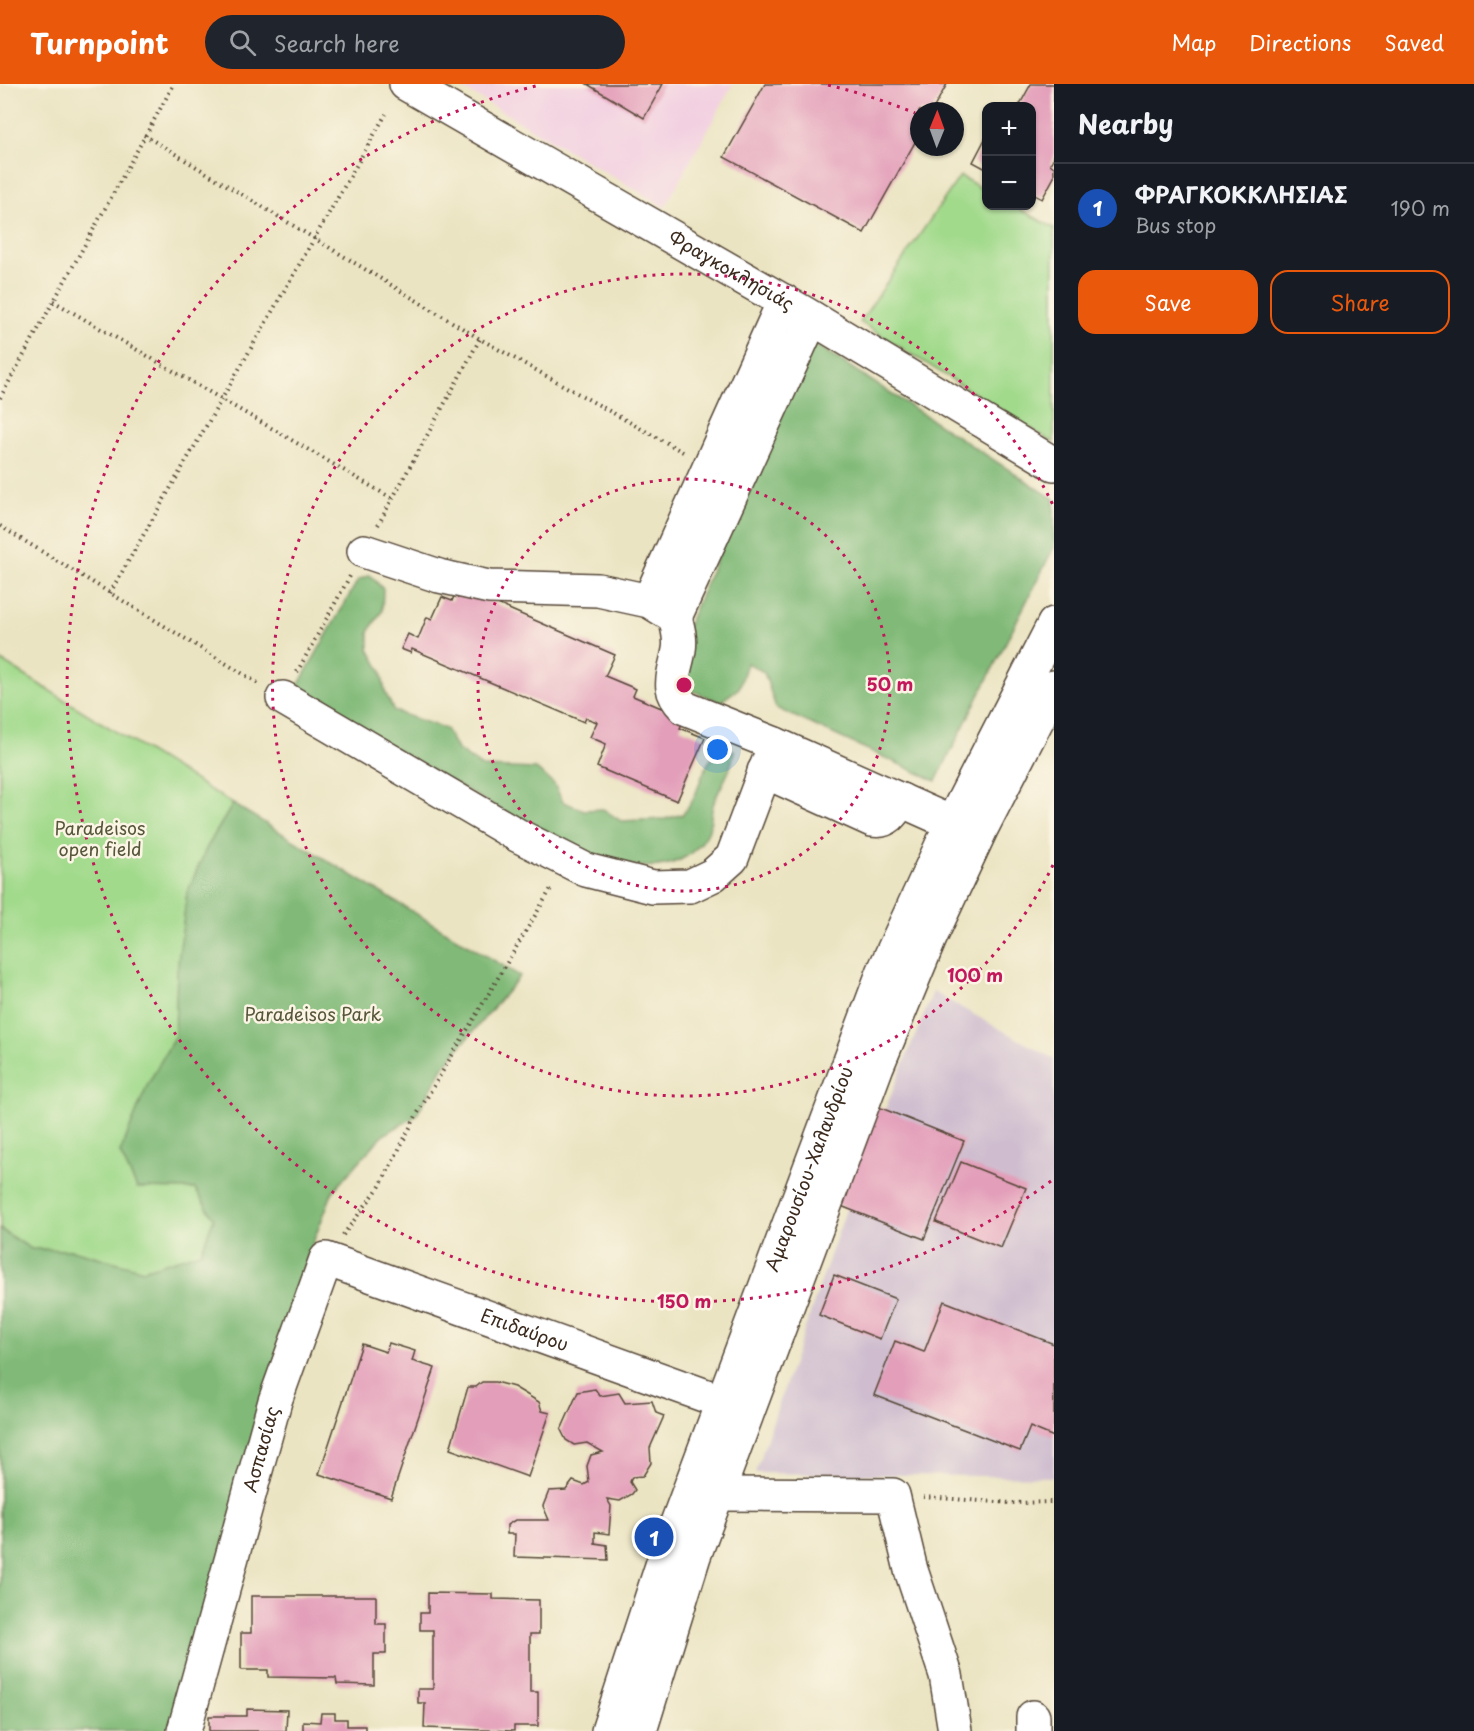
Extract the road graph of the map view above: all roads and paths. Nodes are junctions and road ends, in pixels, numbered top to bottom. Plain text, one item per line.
1 (174, 84) edge
2 (406, 84) edge
3 (386, 114) dead end
4 (144, 135) junction
5 (313, 237) junction
6 (53, 301) junction
7 (784, 301) junction
8 (812, 318) junction
9 (480, 339) junction
10 (0, 399) edge
11 (221, 399) junction
12 (1054, 464) edge
13 (708, 467) junction
14 (393, 499) junction
15 (0, 526) edge
16 (364, 551) junction
17 (110, 593) junction
18 (662, 609) junction
19 (1054, 624) edge
20 (1054, 687) edge
21 (283, 698) junction
22 (769, 758) junction
23 (952, 823) junction
24 (568, 861) junction
25 (326, 1258) junction
26 (723, 1402) junction
27 (717, 1494) junction
28 (893, 1495) junction
29 (1054, 1502) edge
30 (184, 1731) edge
31 (608, 1731) edge
32 (640, 1731) edge
33 (956, 1731) edge

1 - 4 path
2 - 7 street, Φραγκοκλησιάς
3 - 5 path
4 - 5 path
4 - 6 path
5 - 9 path
5 - 11 path
6 - 10 path
6 - 11 path
7 - 8 street, Φραγκοκλησιάς
7 - 13 street
8 - 12 street, Φραγκοκλησιάς
8 - 18 street
9 - 13 path
9 - 14 path
11 - 14 path
11 - 17 path
13 - 18 street
14 - 16 path
15 - 17 path
16 - 18 street
16 - 21 path
17 - 21 path
18 - 22 street
19 - 23 street, Αμαρουσίου-Χαλανδρίου
20 - 27 street, Αμαρουσίου-Χαλανδρίου
21 - 24 street
22 - 23 street
22 - 24 street
23 - 26 street, Αμαρουσίου-Χαλανδρίου
24 - 25 path
25 - 26 street, Επιδαύρου
25 - 30 street, Ασπασίας
26 - 31 street, Αμαρουσίου-Χαλανδρίου
27 - 28 street
27 - 32 street, Αμαρουσίου-Χαλανδρίου
28 - 29 path
28 - 33 street

